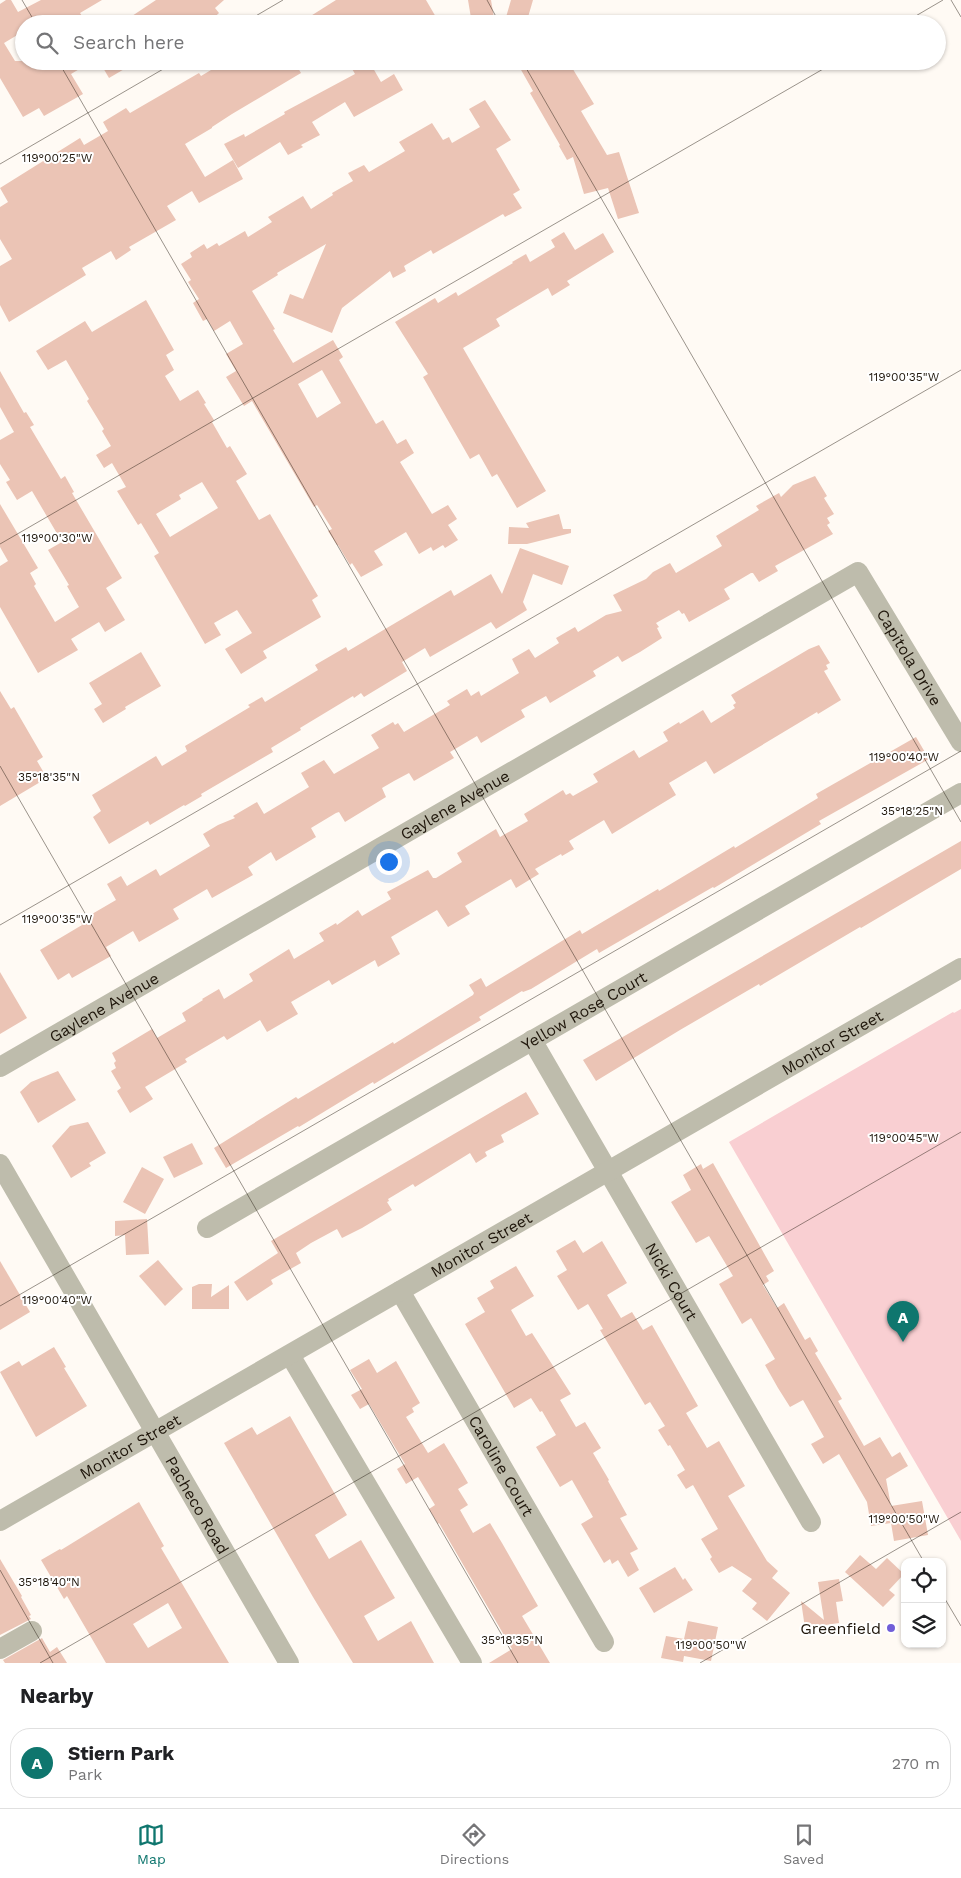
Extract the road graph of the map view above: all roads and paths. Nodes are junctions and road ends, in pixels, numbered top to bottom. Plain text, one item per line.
1 (858, 572) joint
2 (961, 742) edge
3 (961, 793) edge
4 (961, 968) edge
5 (532, 1040) junction
6 (0, 1067) edge
7 (0, 1164) edge
8 (608, 1171) junction
9 (207, 1228) dead end
10 (400, 1291) junction
11 (290, 1355) junction
12 (156, 1432) junction
13 (0, 1521) edge
14 (811, 1522) dead end
15 (32, 1630) dead end
16 (604, 1642) dead end
17 (0, 1649) edge
18 (289, 1663) edge
19 (472, 1663) edge

1 - 2 street, Capitola Drive
1 - 6 street, Gaylene Avenue
3 - 5 street, Yellow Rose Court
4 - 8 street, Monitor Street
5 - 8 street, Nicki Court
5 - 9 street, Yellow Rose Court
7 - 12 street, Pacheco Road
8 - 10 street, Monitor Street
8 - 14 street, Nicki Court
10 - 11 street, Monitor Street
10 - 16 street, Caroline Court
11 - 12 street, Monitor Street
11 - 19 street
12 - 13 street, Monitor Street
12 - 18 street, Pacheco Road
15 - 17 street

